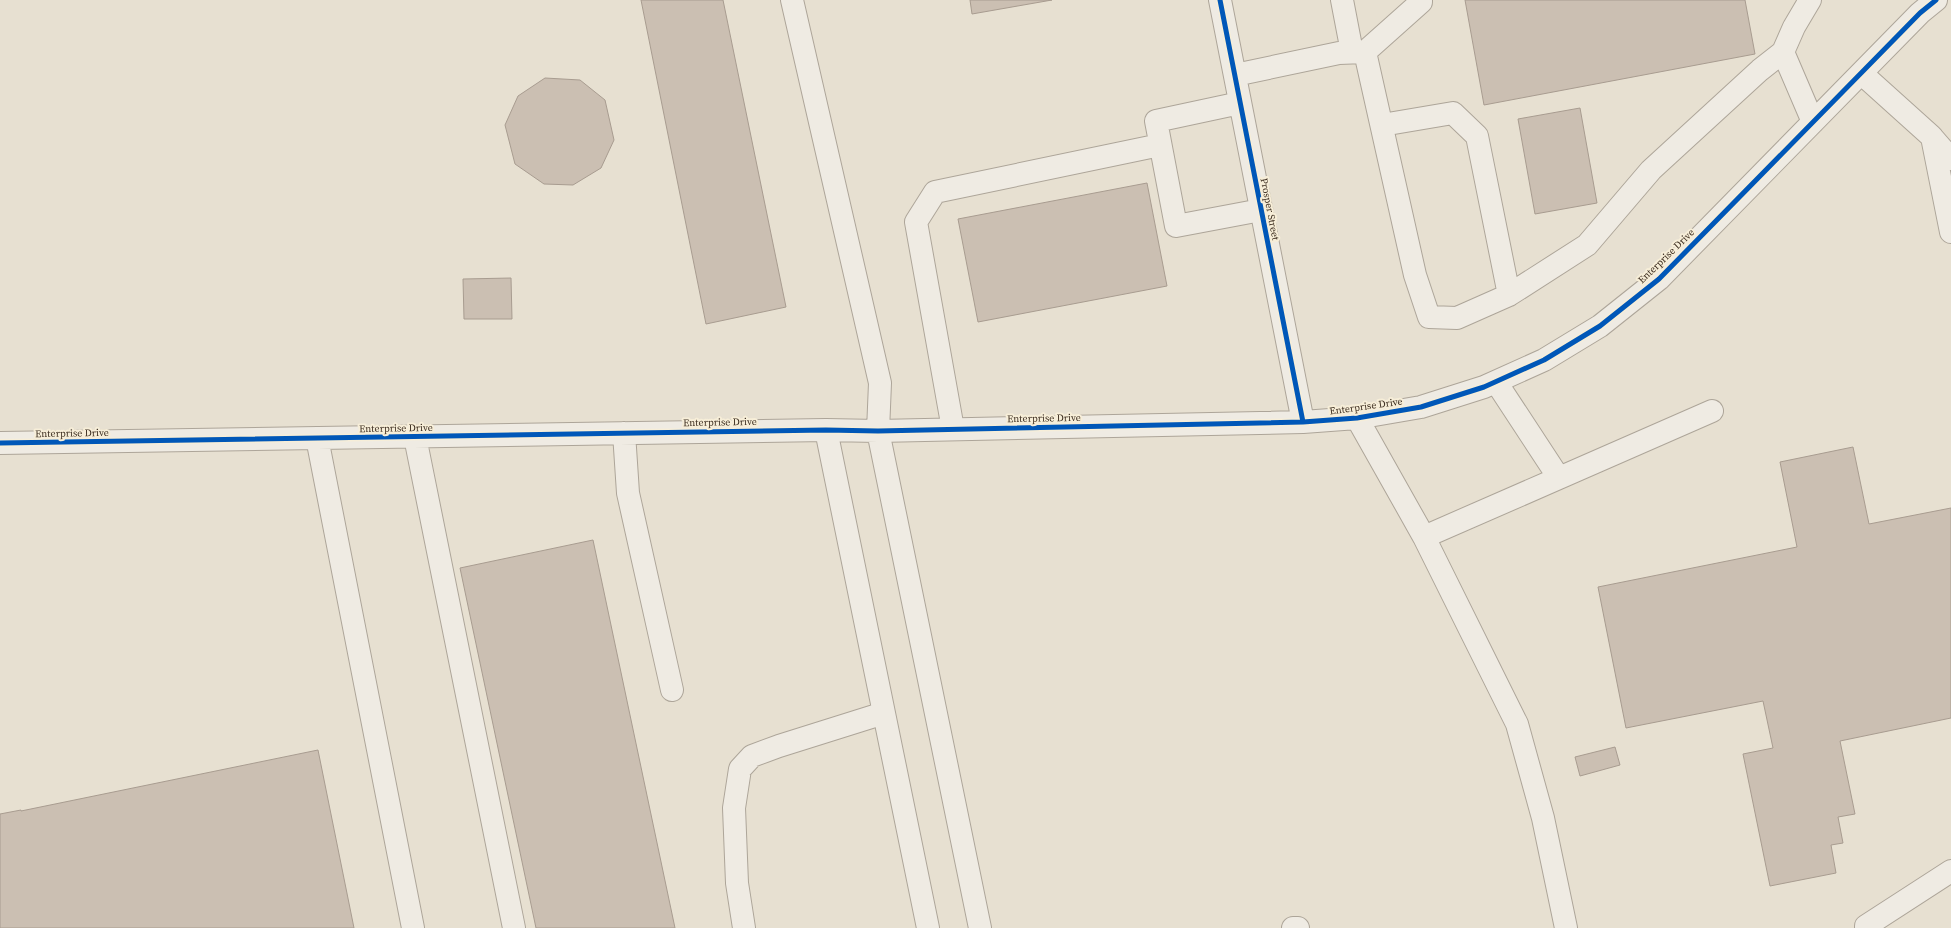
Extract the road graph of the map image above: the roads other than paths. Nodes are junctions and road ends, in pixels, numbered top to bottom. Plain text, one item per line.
1 (792, 0) edge
2 (1220, 0) edge
3 (1342, 0) edge
4 (1421, 0) edge
5 (1810, 0) edge
6 (1936, 0) edge
7 (1359, 52) junction
8 (1783, 52) junction
9 (1861, 73) junction
10 (1235, 75) junction
11 (1240, 103) junction
12 (1813, 122) junction
13 (1382, 125) junction
14 (1931, 136) junction
15 (1160, 145) junction
16 (1951, 159) edge
17 (1261, 210) junction
18 (1951, 232) edge
19 (1509, 295) junction
20 (1496, 382) junction
21 (1712, 411) dead end
22 (1357, 418) junction
23 (1303, 422) junction
24 (953, 429) junction
25 (826, 430) junction
26 (878, 430) junction
27 (624, 433) junction
28 (415, 437) junction
29 (317, 438) junction
30 (0, 444) edge
31 (1559, 478) junction
32 (1424, 537) junction
33 (672, 690) dead end
34 (884, 713) junction
35 (1951, 871) edge
36 (413, 928) edge
37 (514, 928) edge
38 (744, 928) edge
39 (928, 928) edge
40 (980, 928) edge
41 (1293, 928) edge
42 (1298, 928) edge
43 (1566, 928) edge
44 (1866, 928) edge

1 - 26 street
2 - 10 street, Prosper Street
3 - 7 street
4 - 7 street
5 - 8 street
6 - 9 street, Enterprise Drive
7 - 10 street
7 - 13 street
8 - 12 street
8 - 19 street
9 - 12 street, Enterprise Drive
9 - 14 street
10 - 11 street, Prosper Street
11 - 15 street
11 - 17 street, Prosper Street
12 - 20 street, Enterprise Drive
13 - 19 street
13 - 19 street
14 - 16 street
14 - 18 street
15 - 17 street
15 - 24 street
17 - 23 street, Prosper Street
20 - 22 street, Enterprise Drive
20 - 31 street
21 - 31 street
22 - 23 street, Enterprise Drive
22 - 32 street
23 - 24 street, Enterprise Drive
24 - 26 street, Enterprise Drive
25 - 26 street, Enterprise Drive
25 - 27 street, Enterprise Drive
25 - 34 street
26 - 40 street
27 - 28 street, Enterprise Drive
27 - 33 street
28 - 29 street, Enterprise Drive
28 - 37 street
29 - 30 street, Enterprise Drive
29 - 36 street
31 - 32 street
32 - 43 street
34 - 38 street
34 - 39 street
35 - 44 street
41 - 42 street

